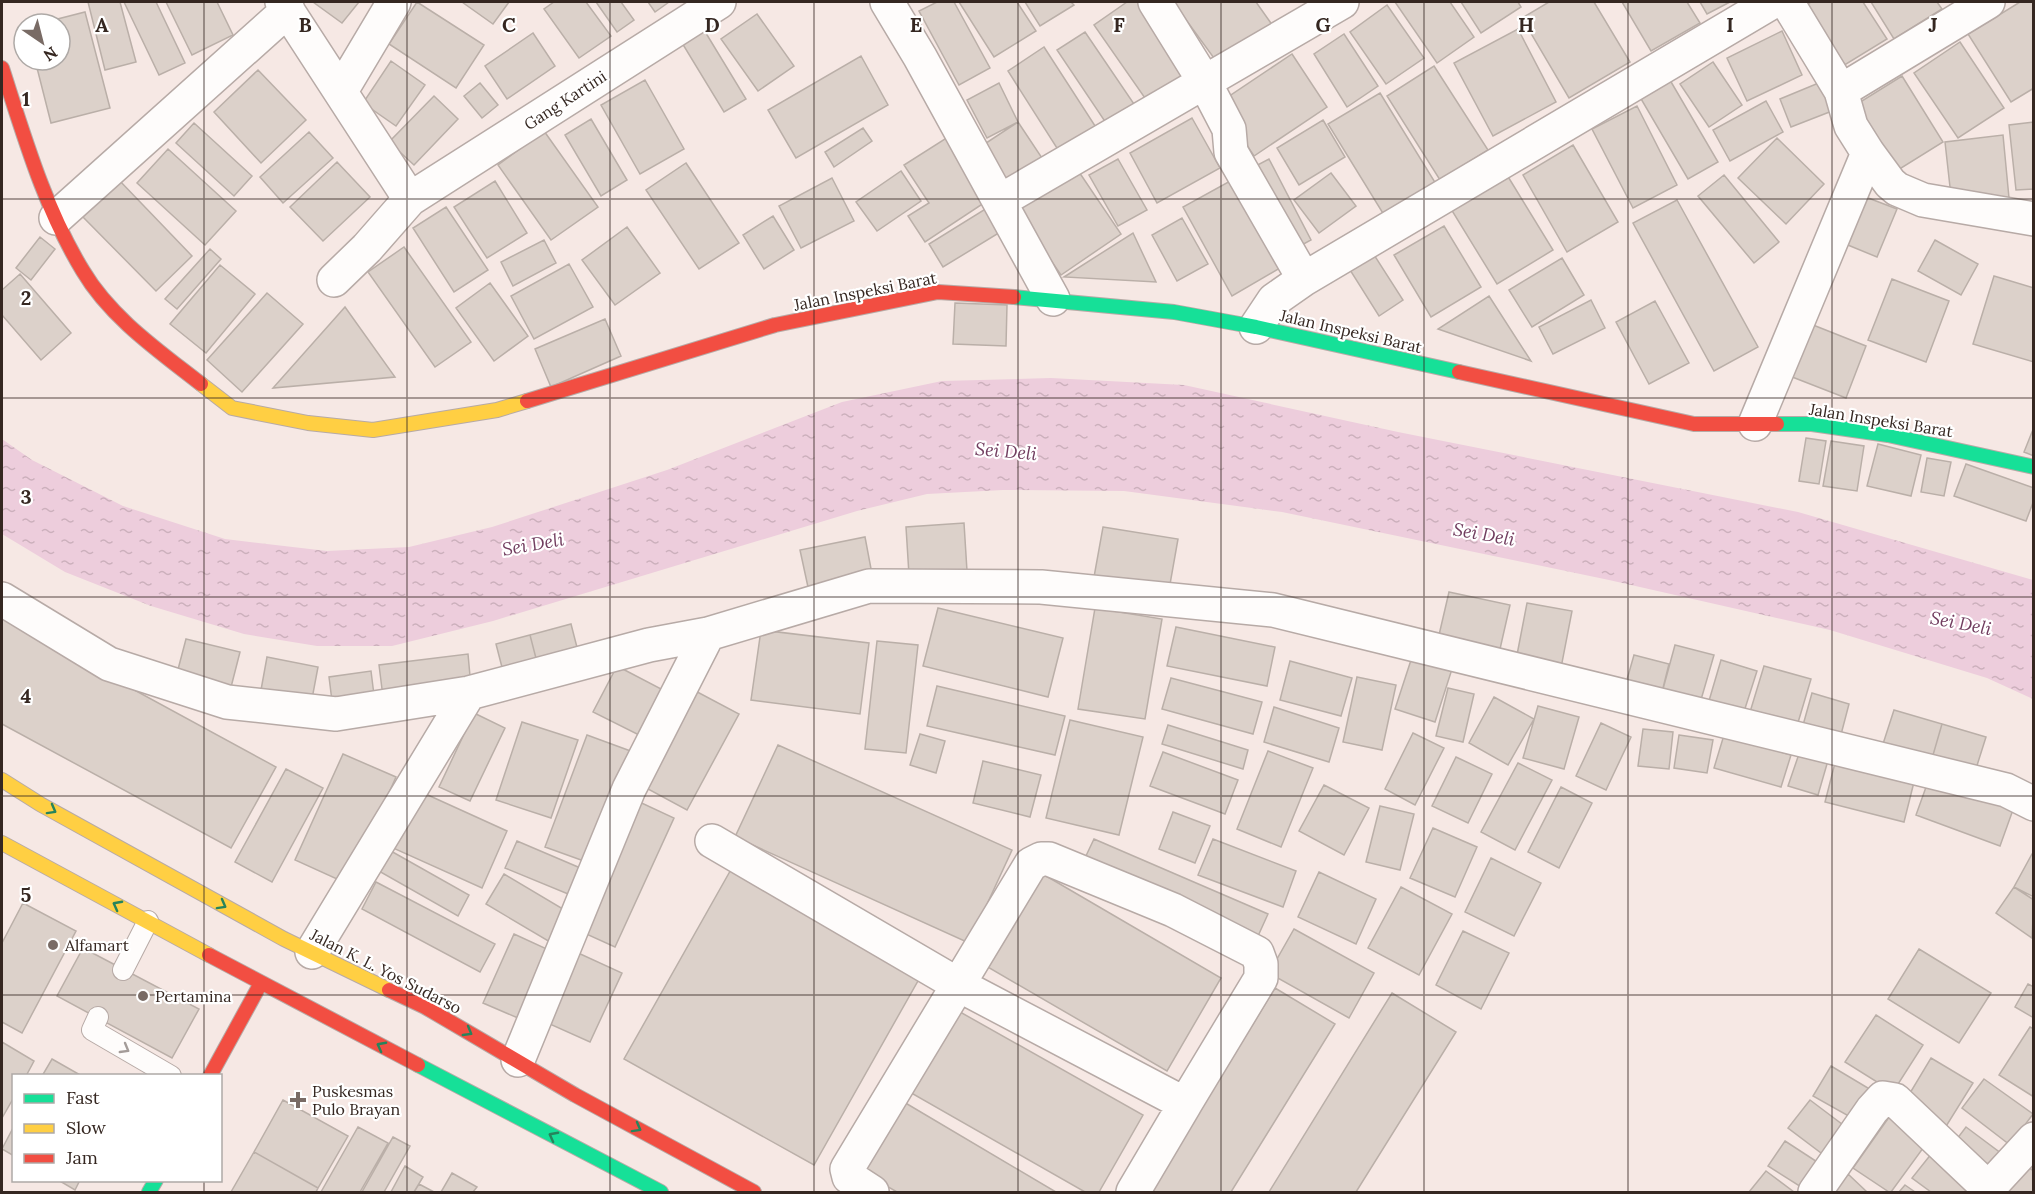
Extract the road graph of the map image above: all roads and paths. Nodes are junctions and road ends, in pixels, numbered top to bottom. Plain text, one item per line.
1 (394, 2) edge
2 (719, 2) edge
3 (887, 2) edge
4 (1155, 2) edge
5 (1342, 2) edge
6 (1772, 2) edge
7 (1787, 2) edge
8 (1988, 2) edge
9 (285, 6) edge
10 (2, 68) edge
11 (1204, 81) junction
12 (341, 91) junction
13 (1840, 91) junction
14 (1868, 153) junction
15 (410, 199) junction
16 (1000, 201) junction
17 (56, 218) junction
18 (2034, 219) edge
19 (1304, 279) junction
20 (334, 280) dead end
21 (1053, 299) junction
22 (1256, 327) junction
23 (1755, 424) junction
24 (2034, 467) edge
25 (2, 599) edge
26 (708, 634) junction
27 (469, 693) junction
28 (2, 780) edge
29 (2034, 804) edge
30 (712, 841) dead end
31 (2, 843) edge
32 (148, 921) junction
33 (292, 946) junction
34 (123, 970) dead end
35 (263, 979) junction
36 (957, 984) junction
37 (98, 1017) dead end
38 (518, 1060) junction
39 (168, 1074) edge
40 (211, 1074) edge
41 (1185, 1104) junction
42 (2034, 1138) edge
43 (1986, 1190) edge
44 (661, 1192) edge
45 (754, 1192) edge
46 (872, 1192) edge
47 (1133, 1192) edge
48 (1815, 1192) edge

1 - 12 street
2 - 15 street, Gang Kartini
3 - 16 street
4 - 11 street
5 - 11 street
6 - 19 street
7 - 13 street
8 - 13 street
9 - 12 street
9 - 17 street
10 - 17 street, Jalan Inspeksi Barat
11 - 16 street
11 - 19 street
12 - 15 street
13 - 14 street
14 - 18 street
14 - 23 street
15 - 20 street, Gang Kartini
16 - 21 street
17 - 21 street, Jalan Inspeksi Barat
19 - 22 street
21 - 22 street, Jalan Inspeksi Barat
22 - 23 street, Jalan Inspeksi Barat
23 - 24 street, Jalan Inspeksi Barat
25 - 27 street
26 - 27 street
26 - 29 street
26 - 38 street
27 - 33 street
28 -> 33 street, Jalan K. L. Yos Sudarso
30 - 36 street
32 -> 31 street
32 - 34 lane
32 - 35 street
33 -> 38 street, Jalan K. L. Yos Sudarso
35 - 40 street
44 -> 35 street
36 - 41 street
36 - 41 street
36 - 46 street
37 -> 39 lane
38 -> 45 street, Jalan K. L. Yos Sudarso
41 - 47 street
42 - 43 street
43 - 48 street

